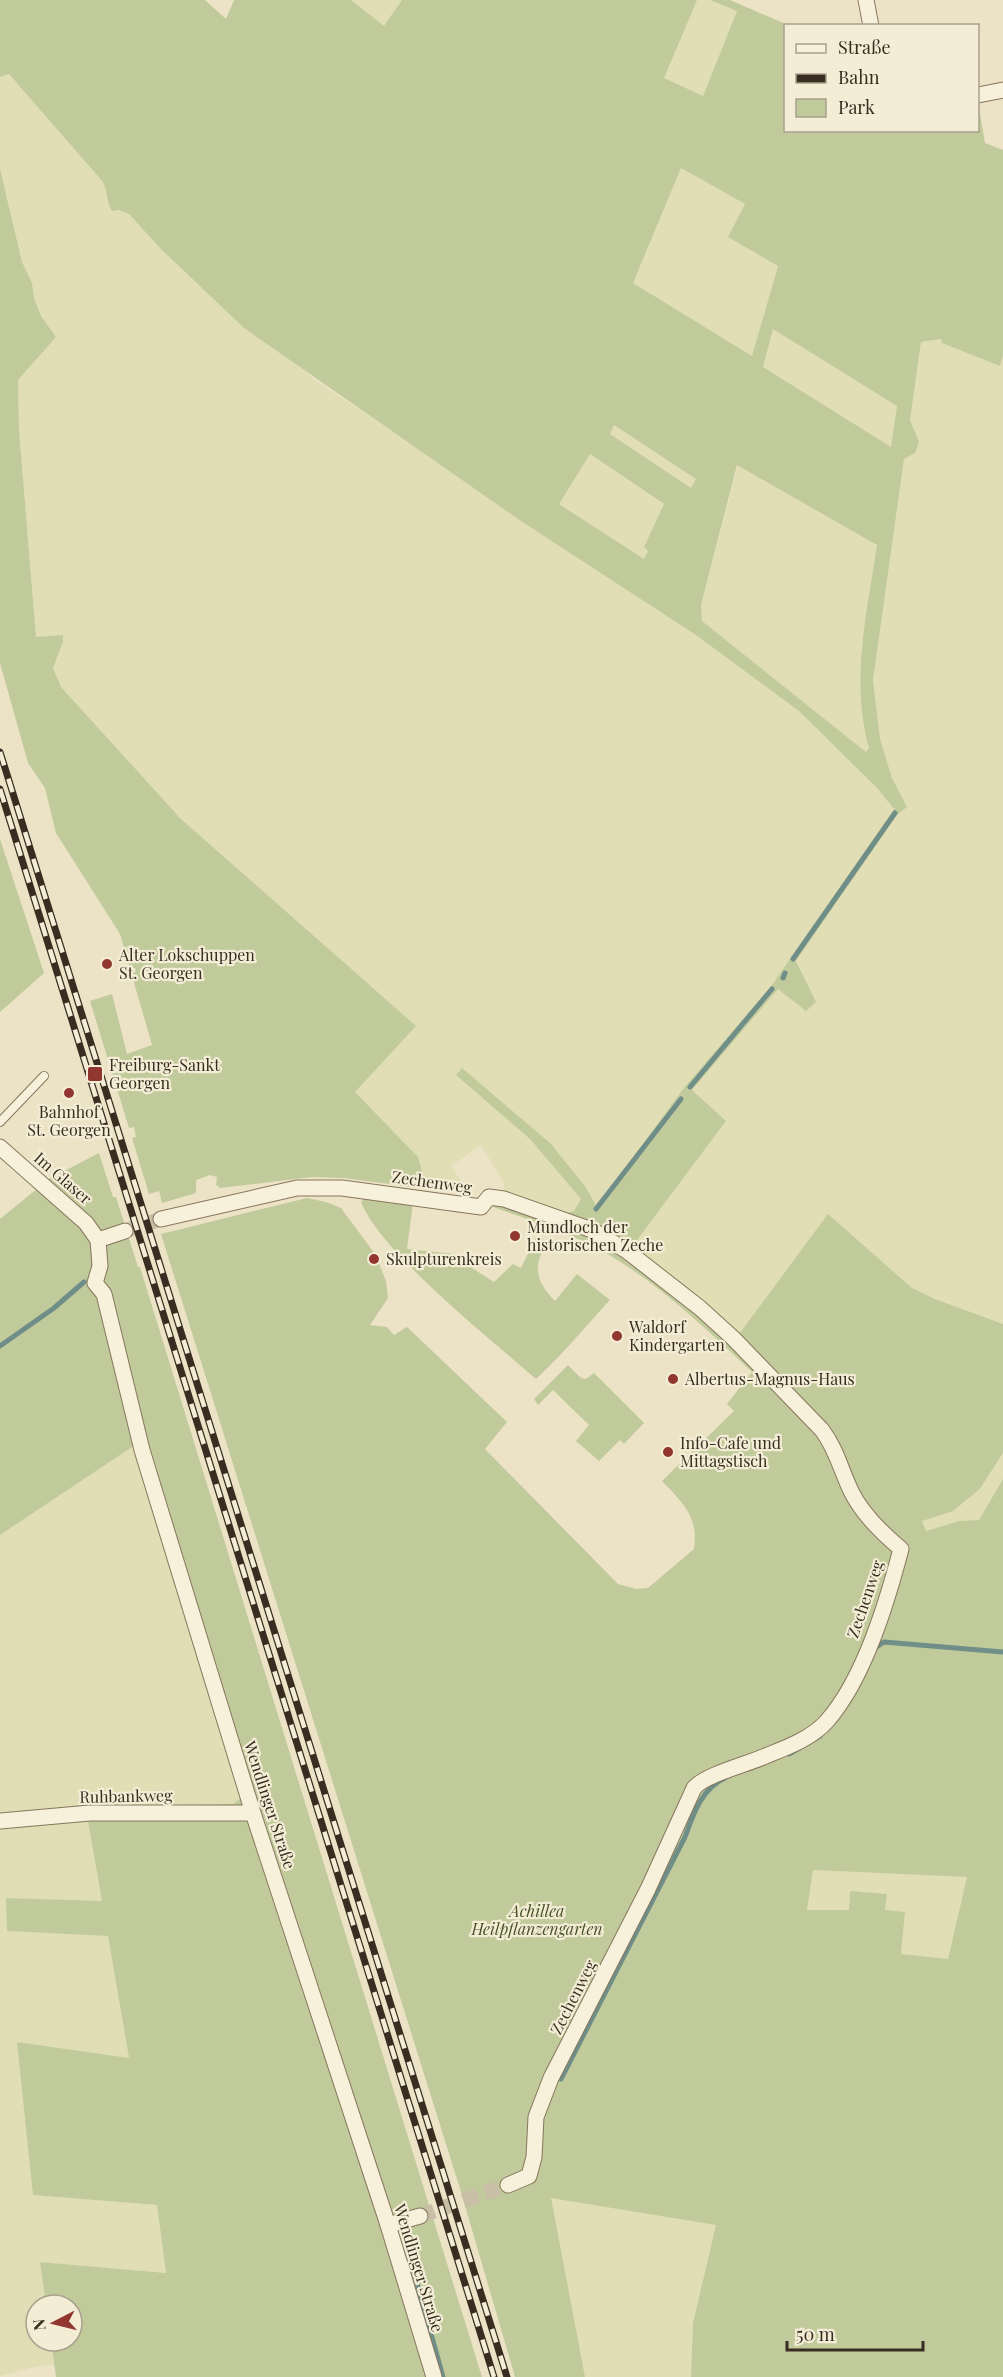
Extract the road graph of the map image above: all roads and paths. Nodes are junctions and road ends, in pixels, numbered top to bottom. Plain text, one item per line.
1 (866, 0) edge
2 (871, 24) edge
3 (1003, 90) edge
4 (979, 95) edge
5 (44, 1076) dead end
6 (0, 1122) edge
7 (0, 1147) edge
8 (161, 1219) tunnel mouth
9 (125, 1231) tunnel mouth
10 (98, 1240) junction
11 (253, 1813) junction
12 (0, 1821) edge
13 (508, 2185) tunnel mouth
14 (420, 2216) tunnel mouth
15 (388, 2225) junction
16 (434, 2377) edge

1 - 2 street
3 - 4 street
5 - 6 lane
7 - 10 street, Im Glaser
8 - 13 street, Zechenweg
9 - 10 street
10 - 11 street, Wendlinger Straße
11 - 12 street, Ruhbankweg
11 - 15 street, Wendlinger Straße
14 - 15 street
15 - 16 street, Wendlinger Straße

